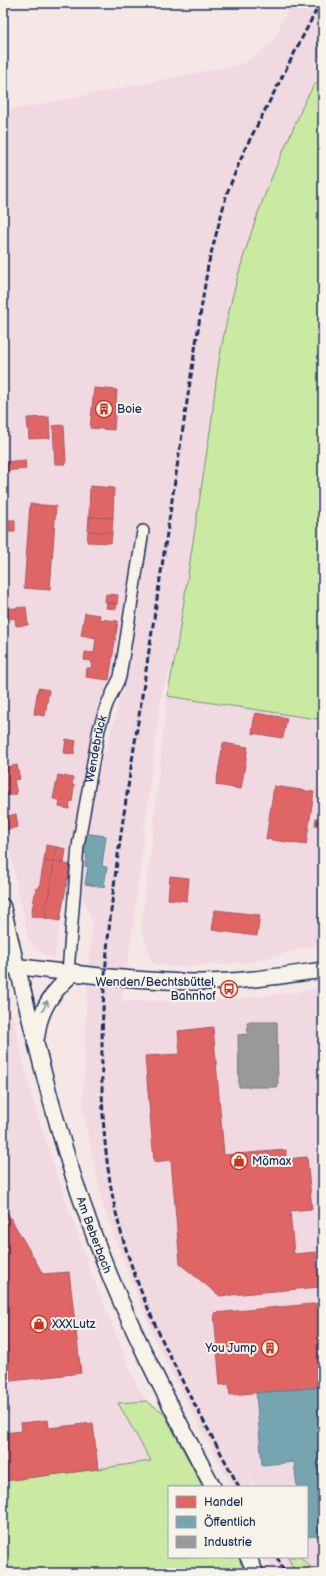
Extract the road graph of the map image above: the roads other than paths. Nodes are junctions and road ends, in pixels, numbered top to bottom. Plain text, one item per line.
1 (143, 531) dead end
2 (4, 915) edge
3 (10, 966) edge
4 (323, 970) edge
5 (71, 972) junction
6 (36, 1043) junction
7 (212, 1486) edge
8 (248, 1558) edge
9 (256, 1573) edge

1 - 5 street, Wendebrück
2 - 3 street
3 - 5 main road
3 - 6 main road, Am Beberbach
4 - 5 main road
6 -> 5 main road
6 - 7 main road, Am Beberbach
8 - 9 main road

